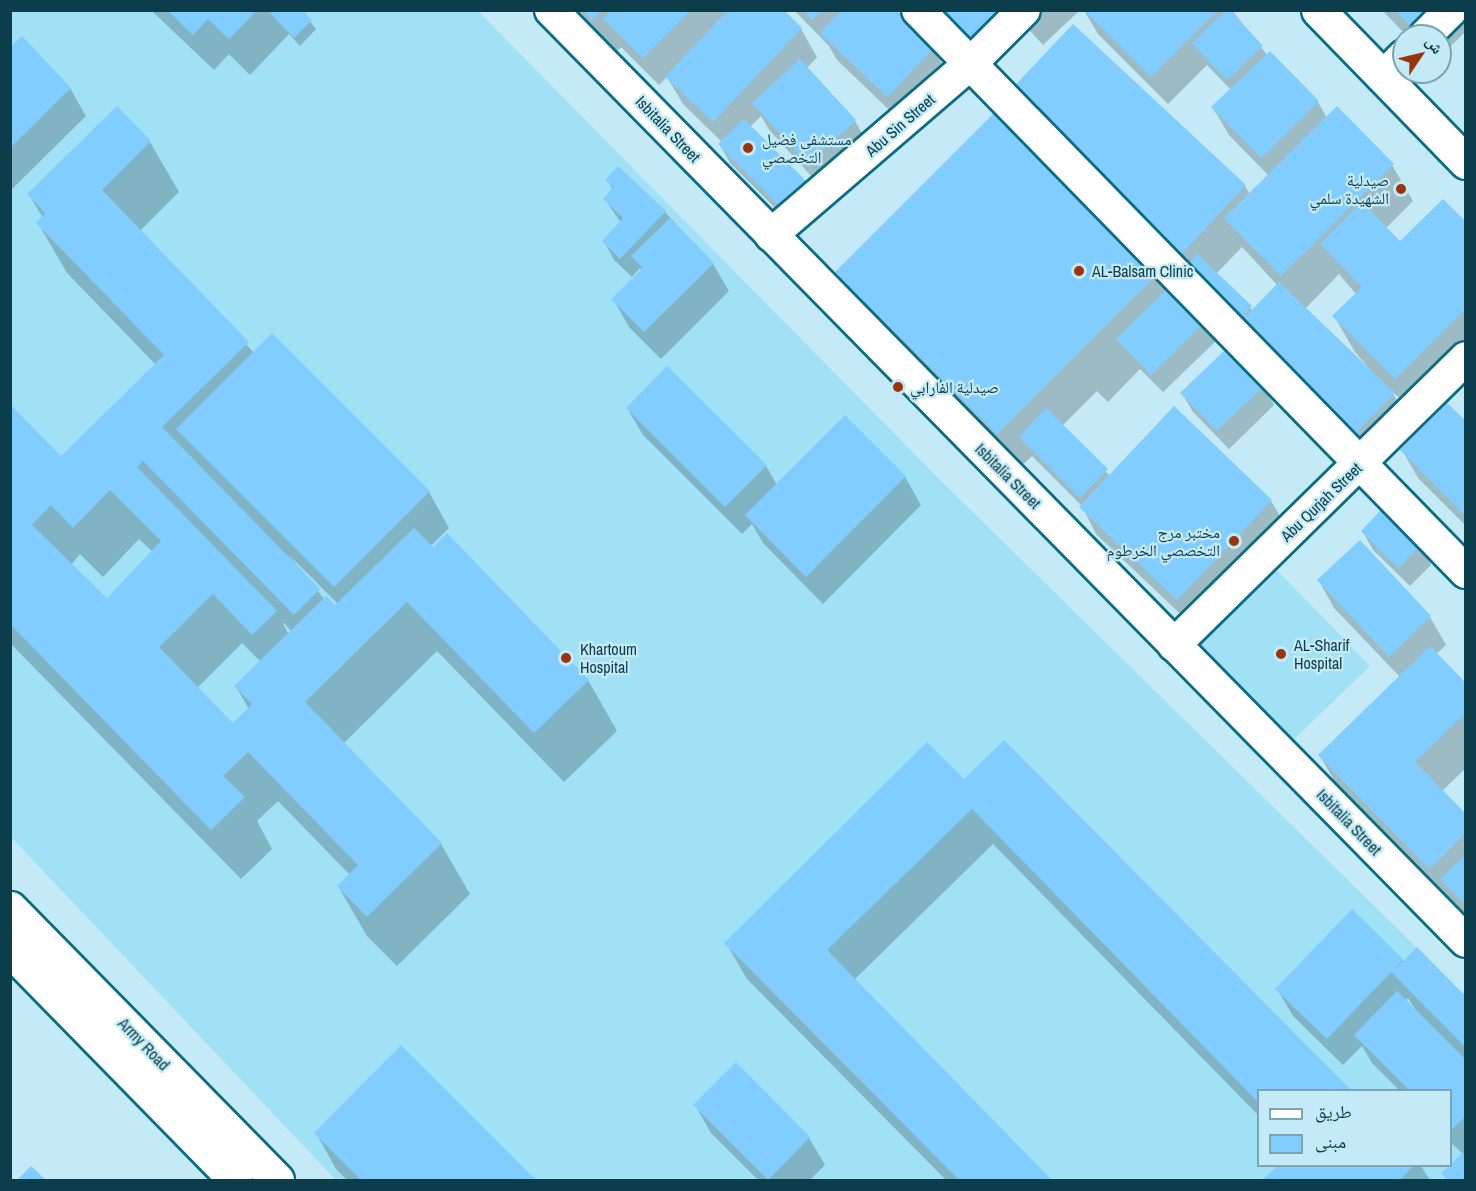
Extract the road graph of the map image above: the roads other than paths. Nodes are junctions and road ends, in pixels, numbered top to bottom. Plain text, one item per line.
1 (551, 10) edge
2 (918, 10) edge
3 (1024, 10) edge
4 (1318, 10) edge
5 (1451, 10) edge
6 (1437, 24) edge
7 (970, 64) junction
8 (1392, 66) edge
9 (1407, 84) edge
10 (1466, 162) edge
11 (771, 235) junction
12 (1466, 358) edge
13 (1360, 464) junction
14 (1466, 572) edge
15 (1174, 645) junction
16 (10, 908) edge
17 (1466, 941) edge
18 (10, 950) edge
19 (229, 1177) edge
20 (277, 1180) edge

1 - 11 street, Isbitalia Street
2 - 7 street
3 - 7 street, Abu Sin Street
4 - 8 main road
5 - 6 street
7 - 11 street, Abu Sin Street
7 - 13 street
9 - 10 main road
11 - 15 street, Isbitalia Street
12 - 13 street, Abu Qurjah Street
13 - 14 street
13 - 15 street, Abu Qurjah Street
15 - 17 street, Isbitalia Street
16 - 20 main road, Army Road
18 - 19 main road, Army Road

